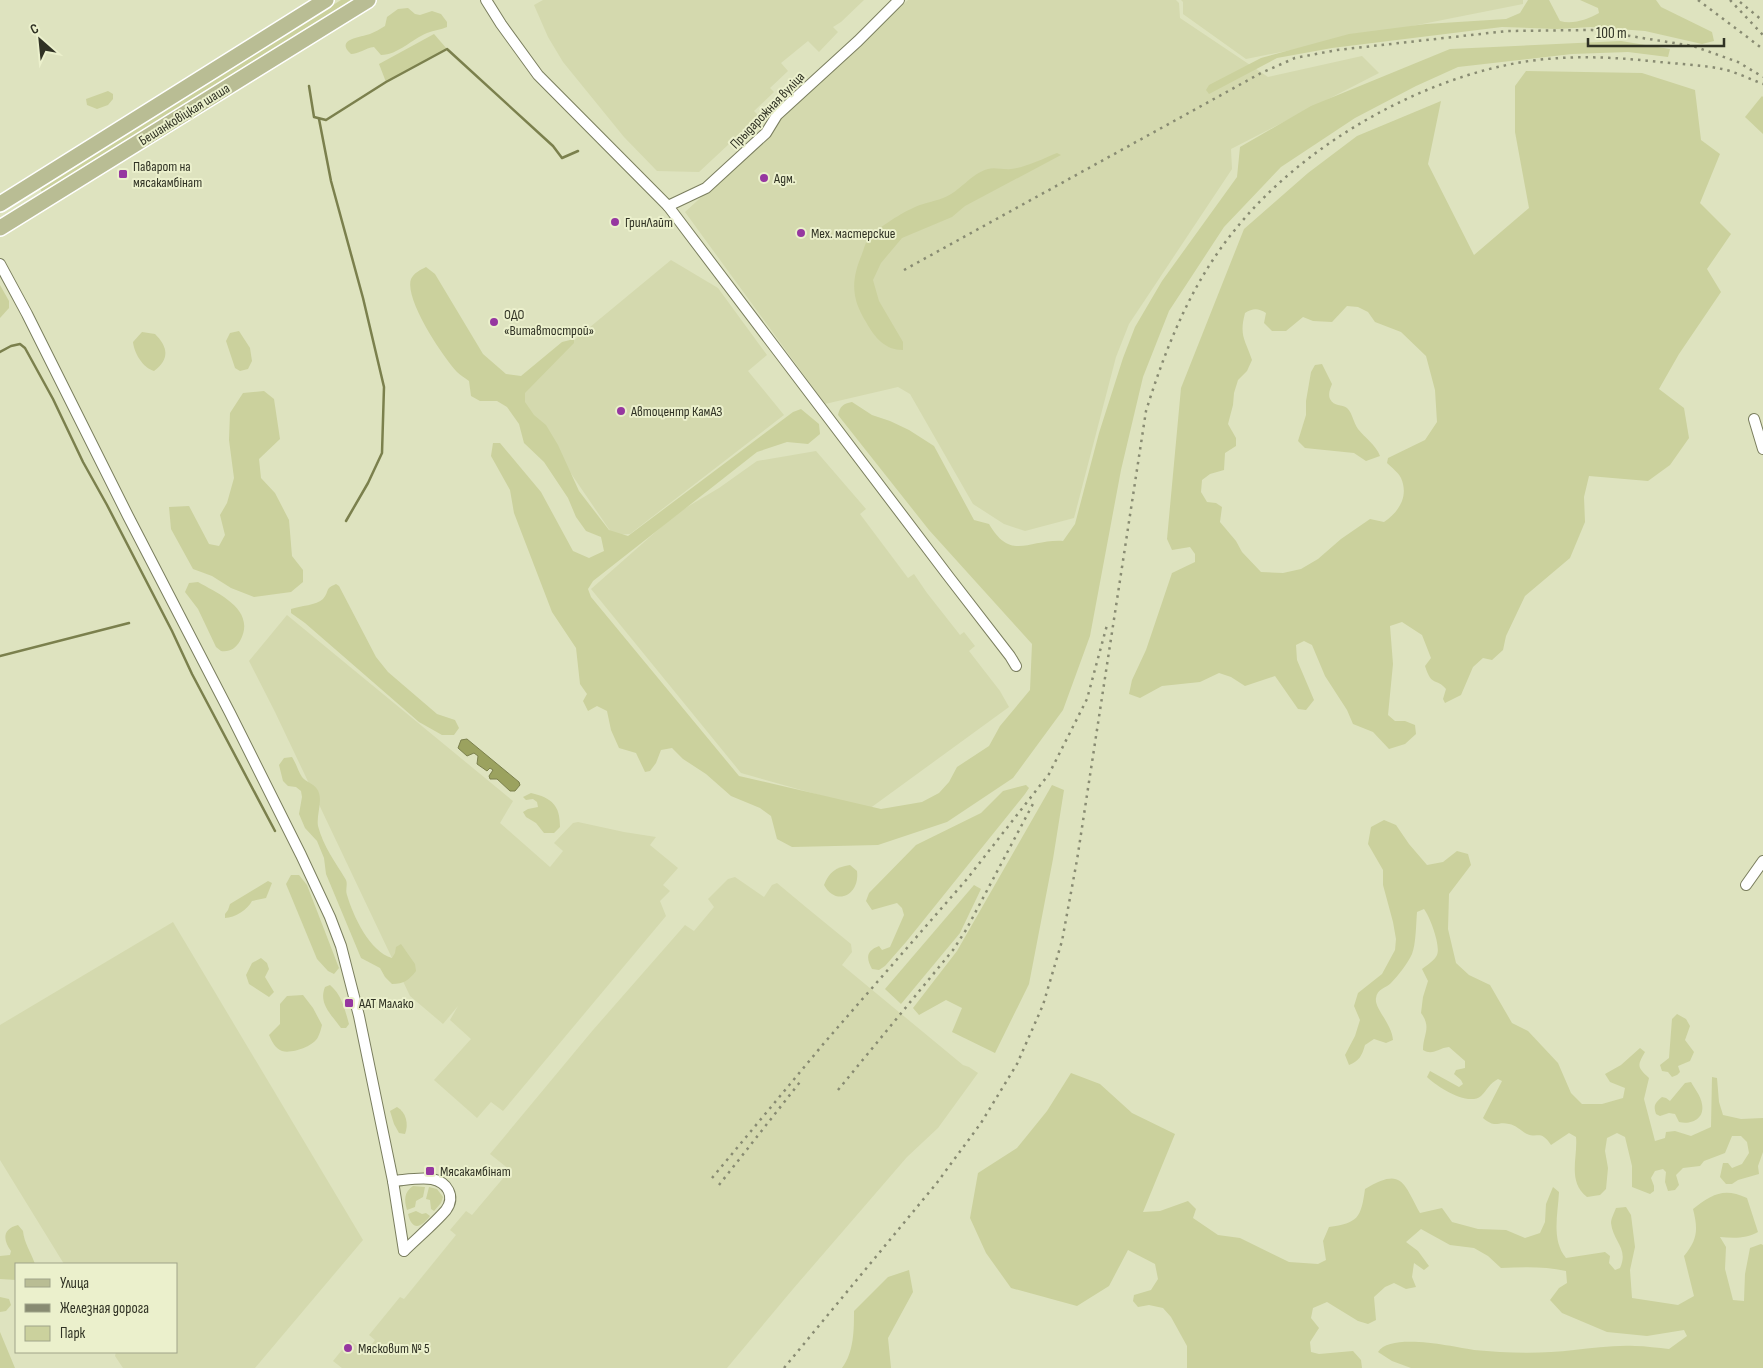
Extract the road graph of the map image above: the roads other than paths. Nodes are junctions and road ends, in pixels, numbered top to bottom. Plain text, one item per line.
1 (326, 0) edge
2 (368, 0) edge
3 (486, 0) edge
4 (898, 0) edge
5 (0, 204) edge
6 (668, 206) junction
7 (0, 228) edge
8 (0, 264) edge
9 (1754, 418) dead end
10 (1763, 449) edge
11 (1016, 666) dead end
12 (1763, 862) edge
13 (1746, 885) dead end
14 (393, 1181) junction

1 - 5 main road, Бешанковіцкая шаша
2 - 7 main road, Бешанковіцкая шаша
3 - 6 street
4 - 6 street, Прыдарожная вуліца
6 - 11 street
8 - 14 street
9 - 10 street
12 - 13 street
14 - 14 street

